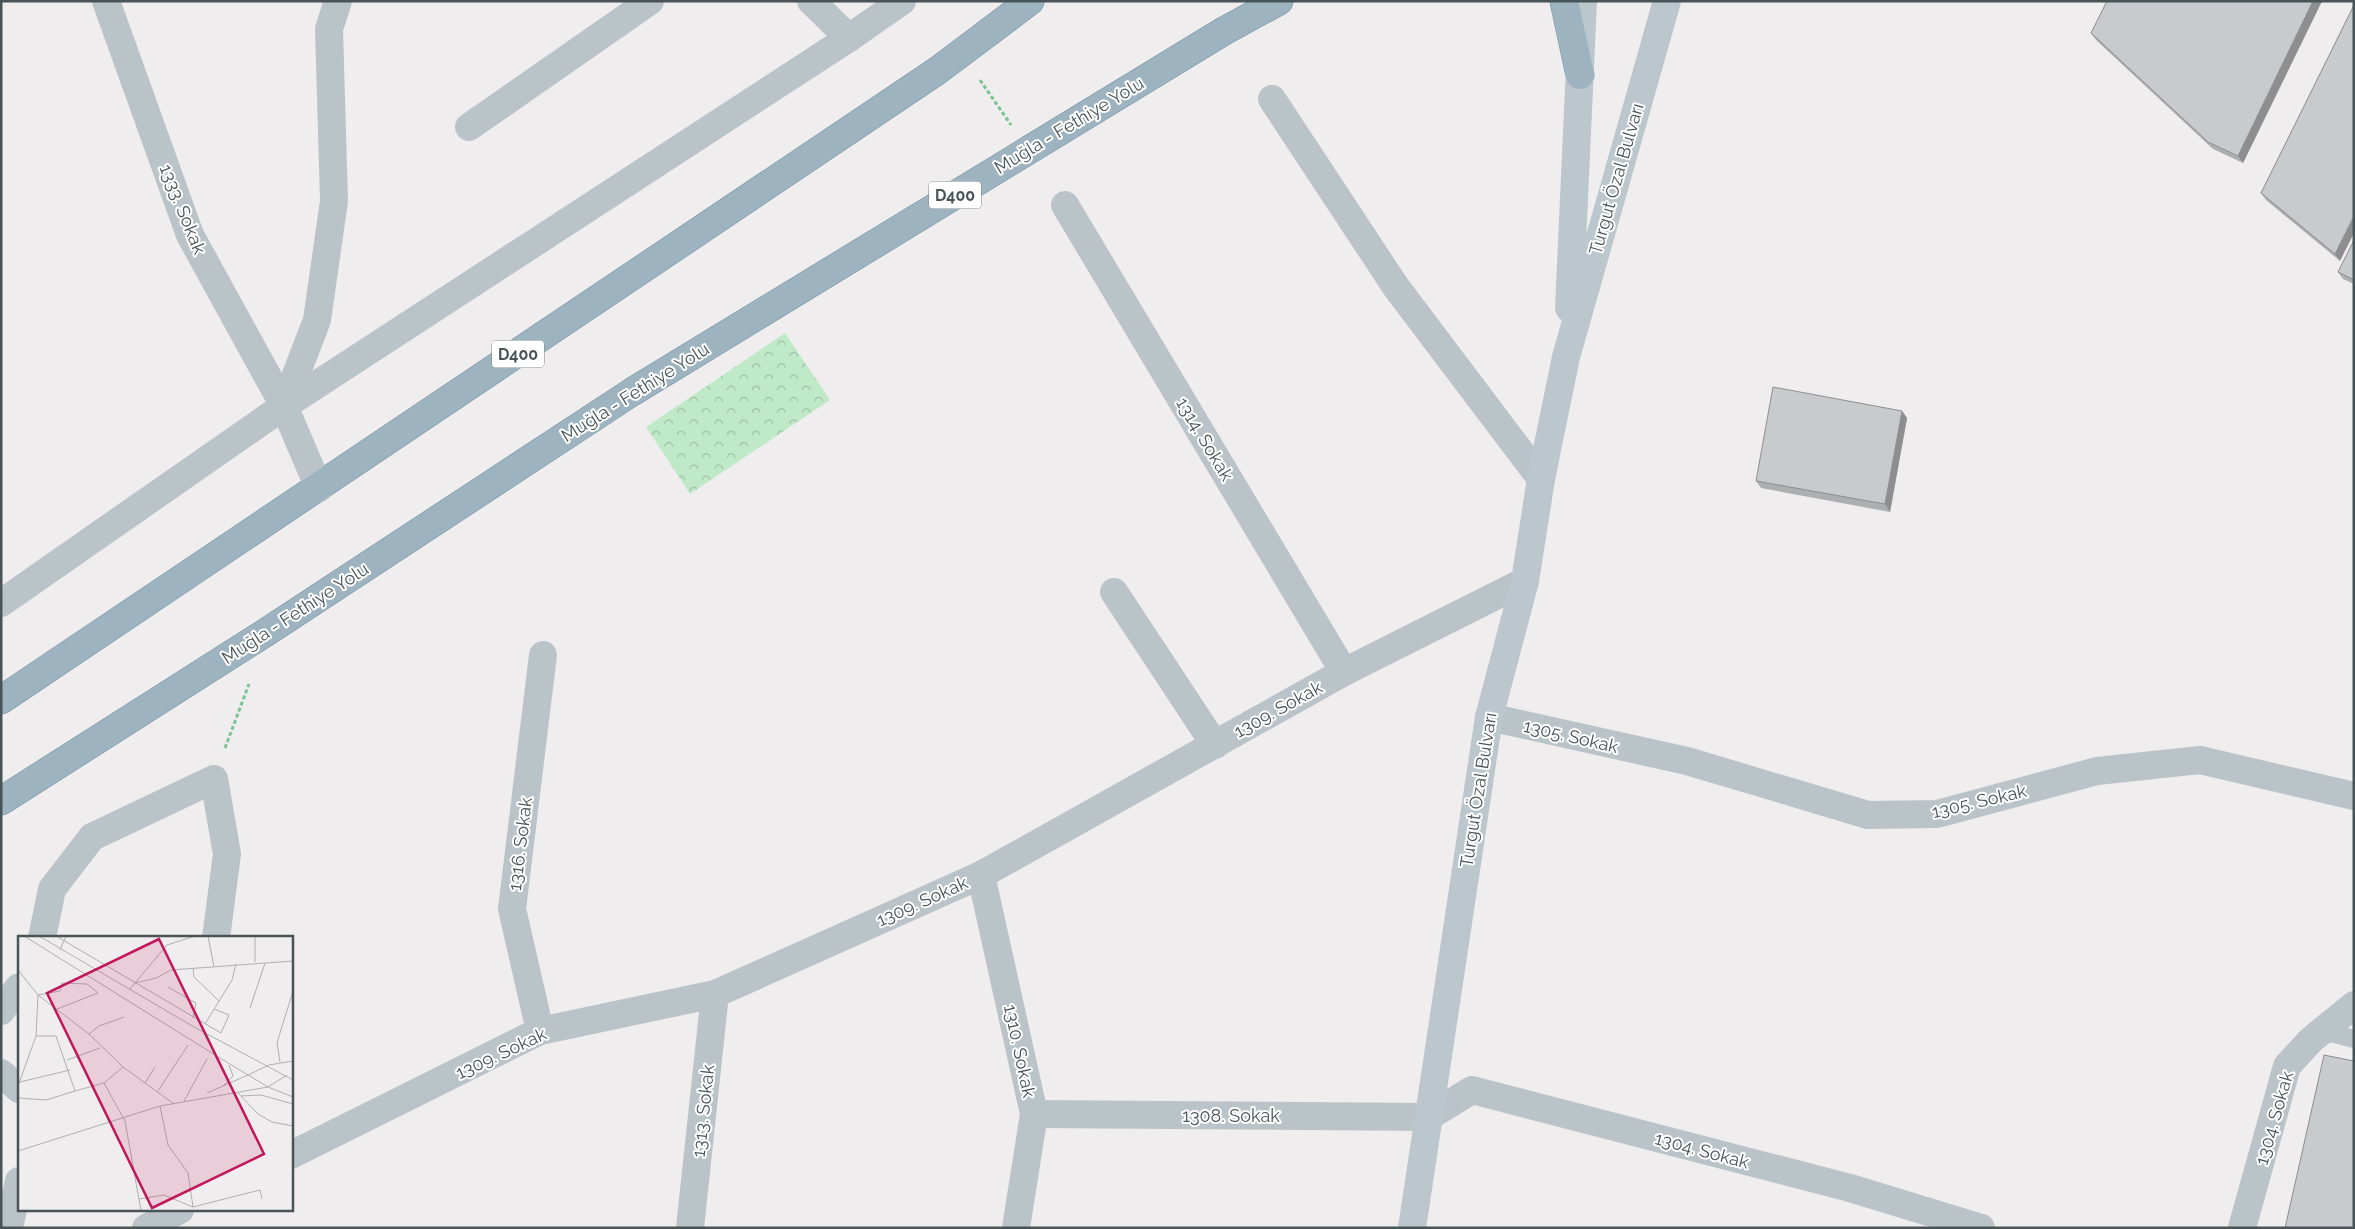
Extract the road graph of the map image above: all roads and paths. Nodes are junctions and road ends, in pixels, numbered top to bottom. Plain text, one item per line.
1 (106, 1) edge
2 (338, 1) edge
3 (650, 1) edge
4 (811, 1) edge
5 (902, 1) edge
6 (1030, 1) edge
7 (1279, 1) edge
8 (1564, 1) edge
9 (1583, 1) edge
10 (1667, 1) edge
11 (849, 38) junction
12 (961, 53) junction
13 (1580, 75) junction
14 (1272, 99) dead end
15 (469, 127) dead end
16 (1028, 150) junction
17 (1065, 205) dead end
18 (1566, 357) junction
19 (284, 406) junction
20 (1540, 479) junction
21 (319, 488) junction
22 (1525, 580) junction
23 (1114, 592) dead end
24 (1, 603) edge
25 (543, 655) dead end
26 (1344, 672) junction
27 (251, 677) dead end
28 (1, 700) edge
29 (1489, 717) junction
30 (1215, 745) junction
31 (214, 779) junction
32 (2354, 796) edge
33 (1, 801) edge
34 (982, 875) junction
35 (42, 936) edge
36 (216, 936) edge
37 (18, 988) edge
38 (715, 994) junction
39 (2354, 1004) edge
40 (1, 1011) edge
41 (540, 1031) junction
42 (2323, 1031) junction
43 (2354, 1039) edge
44 (1, 1073) edge
45 (18, 1088) edge
46 (1034, 1114) junction
47 (1428, 1117) junction
48 (292, 1155) edge
49 (18, 1186) edge
50 (176, 1212) edge
51 (9, 1228) edge
52 (146, 1228) edge
53 (690, 1228) edge
54 (1016, 1228) edge
55 (1412, 1228) edge
56 (1981, 1228) edge
57 (2242, 1228) edge

1 - 19 street, 1333. Sokak
2 - 19 street
3 - 15 street
4 - 11 street
5 - 11 street
6 - 12 highway, D400
7 - 16 highway, Muğla - Fethiye Yolu / D400
8 - 13 highway
9 - 13 main road, Turgut Özal Bulvarı
10 - 18 main road, Turgut Özal Bulvarı
11 - 19 street
12 - 16 path
12 - 21 highway, D400
13 - 18 main road, Turgut Özal Bulvarı
14 - 20 street
16 - 33 highway, Muğla - Fethiye Yolu / D400
17 - 26 street, 1314. Sokak
18 - 20 main road, Turgut Özal Bulvarı
19 - 21 street, 1333. Sokak
19 - 24 street
20 - 22 main road, Turgut Özal Bulvarı
21 - 28 highway, D400
22 - 26 street, 1309. Sokak
22 - 29 main road, Turgut Özal Bulvarı
23 - 30 street
25 - 41 street, 1316. Sokak
26 - 30 street, 1309. Sokak
27 - 31 path
29 - 32 street, 1305. Sokak
29 - 47 main road, Turgut Özal Bulvarı
30 - 34 street, 1309. Sokak
31 - 35 street
31 - 36 street
34 - 38 street, 1309. Sokak
34 - 46 street, 1310. Sokak
37 - 40 street
38 - 41 street, 1309. Sokak
38 - 53 street, 1313. Sokak
39 - 42 street, 1304. Sokak
41 - 48 street, 1309. Sokak
42 - 43 lane
42 - 57 street, 1304. Sokak
44 - 45 street
46 - 47 street, 1308. Sokak
46 - 54 street, 1310. Sokak
47 - 55 main road, Turgut Özal Bulvarı
47 - 56 street, 1304. Sokak
49 - 51 street
50 - 52 street

